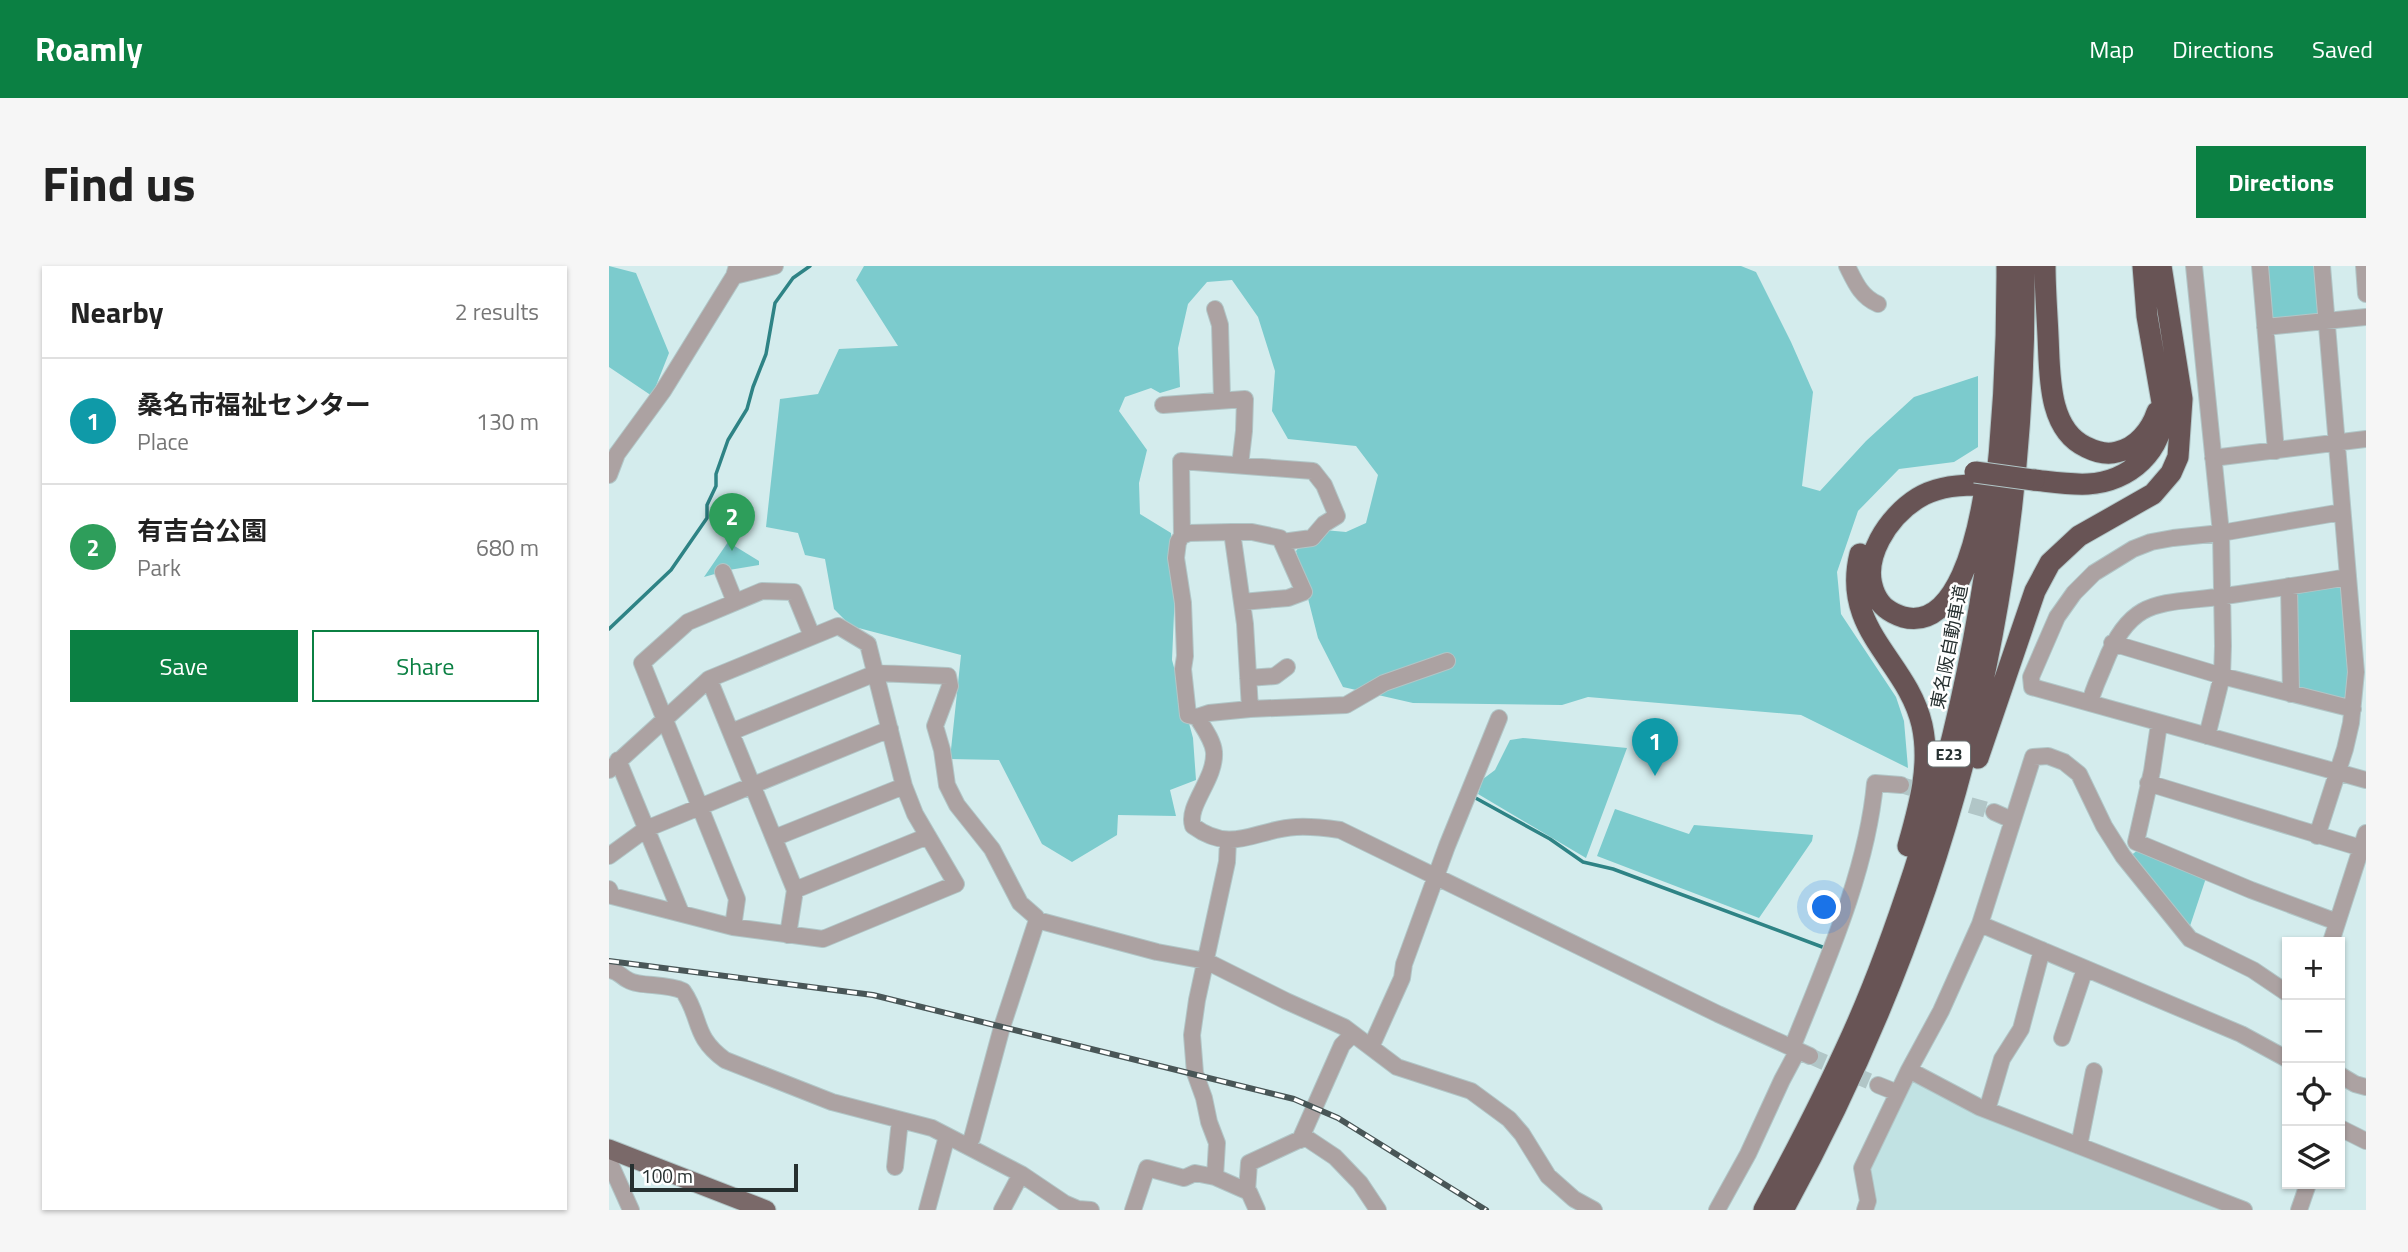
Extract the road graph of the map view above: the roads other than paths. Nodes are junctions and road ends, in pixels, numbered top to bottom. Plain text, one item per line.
1 (775, 266) edge
2 (1847, 266) edge
3 (1997, 266) edge
4 (2007, 266) edge
5 (2024, 266) edge
6 (2045, 266) edge
7 (2142, 266) edge
8 (2162, 266) edge
9 (2194, 266) edge
10 (2260, 266) edge
11 (2322, 266) edge
12 (2364, 266) edge
13 (735, 271) edge
14 (2155, 289) junction
15 (2366, 294) edge
16 (1878, 304) dead end
17 (1215, 309) dead end
18 (2366, 317) edge
19 (2327, 320) junction
20 (2265, 327) junction
21 (2158, 390) junction
22 (1222, 400) junction
23 (2182, 400) junction
24 (1163, 405) dead end
25 (2366, 439) edge
26 (2337, 442) junction
27 (2276, 451) junction
28 (2213, 458) junction
29 (1240, 465) junction
30 (609, 475) edge
31 (1975, 479) junction
32 (2034, 486) junction
33 (2342, 512) junction
34 (1232, 532) junction
35 (2221, 533) junction
36 (1182, 536) junction
37 (1282, 542) junction
38 (723, 572) dead end
39 (2348, 577) junction
40 (2289, 586) junction
41 (2222, 596) junction
42 (735, 602) junction
43 (1242, 602) junction
44 (812, 636) junction
45 (2112, 643) junction
46 (1447, 661) dead end
47 (1287, 667) dead end
48 (876, 673) junction
49 (2222, 676) junction
50 (1248, 678) junction
51 (709, 679) junction
52 (2291, 695) junction
53 (2090, 703) junction
54 (1250, 709) junction
55 (2353, 709) junction
56 (1197, 717) junction
57 (663, 718) junction
58 (1499, 718) dead end
59 (2159, 724) junction
60 (890, 729) junction
61 (731, 732) junction
62 (2207, 736) junction
63 (614, 764) edge
64 (2337, 774) junction
65 (2366, 780) edge
66 (2148, 783) junction
67 (752, 785) junction
68 (1901, 785) tunnel mouth
69 (904, 786) junction
70 (700, 806) junction
71 (1994, 812) tunnel mouth
72 (2012, 820) junction
73 (646, 829) junction
74 (928, 836) junction
75 (2317, 836) junction
76 (774, 838) junction
77 (1228, 840) junction
78 (2363, 840) edge
79 (2136, 842) junction
80 (609, 856) edge
81 (2123, 856) junction
82 (1436, 876) junction
83 (2359, 879) edge
84 (609, 889) edge
85 (795, 890) junction
86 (681, 913) junction
87 (1037, 920) junction
88 (2337, 922) junction
89 (1980, 924) junction
90 (733, 928) junction
91 (788, 935) junction
92 (2332, 937) edge
93 (2042, 950) junction
94 (1206, 961) junction
95 (2085, 969) junction
96 (609, 970) edge
97 (1886, 976) junction
98 (2282, 990) edge
99 (1353, 1034) junction
100 (2062, 1038) dead end
101 (1371, 1047) junction
102 (1800, 1051) junction
103 (2282, 1056) edge
104 (1909, 1070) junction
105 (2094, 1071) dead end
106 (1878, 1085) tunnel mouth
107 (2345, 1085) edge
108 (2366, 1087) edge
109 (1898, 1093) junction
110 (1987, 1110) junction
111 (900, 1120) junction
112 (2345, 1130) edge
113 (947, 1136) junction
114 (1300, 1140) junction
115 (2366, 1141) edge
116 (967, 1146) junction
117 (2079, 1146) junction
118 (609, 1149) edge
119 (609, 1161) edge
120 (895, 1167) dead end
121 (1021, 1174) junction
122 (1215, 1177) junction
123 (2306, 1189) edge
124 (1248, 1191) junction
125 (631, 1210) edge
126 (766, 1210) edge
127 (927, 1210) edge
128 (1002, 1210) edge
129 (1083, 1210) edge
130 (1133, 1210) edge
131 (1257, 1210) edge
132 (1378, 1210) edge
133 (1594, 1210) edge
134 (1717, 1210) edge
135 (1764, 1210) edge
136 (1783, 1210) edge
137 (1865, 1210) edge
138 (2244, 1210) edge
139 (2299, 1210) edge

1 - 13 street
2 - 16 street
3 - 31 highway
4 - 97 highway, 東名阪自動車道 / E23
5 - 97 highway, 東名阪自動車道 / E23
6 - 21 highway
7 - 14 highway
8 - 14 highway
9 - 28 street
10 - 20 street
11 - 19 street
12 - 15 street
13 - 30 street
14 - 21 highway
14 - 23 highway
17 - 22 street
18 - 19 street
19 - 20 street
19 - 26 street
20 - 27 street
21 - 32 highway
22 - 24 street
22 - 29 street
23 - 32 highway
23 - 97 highway
25 - 26 street
26 - 27 street
26 - 33 street
27 - 28 street
28 - 35 street
29 - 36 street
29 - 37 street
31 - 32 highway
31 - 97 highway
33 - 35 street
33 - 39 street
34 - 36 street
34 - 37 street
34 - 43 street
35 - 41 street
35 - 53 street
36 - 56 street
37 - 43 street
38 - 42 street
39 - 40 street
39 - 55 street
40 - 41 street
40 - 52 street
41 - 45 street
41 - 49 street
42 - 44 street
42 - 57 street
43 - 50 street
44 - 48 street
44 - 51 street
45 - 49 street
45 - 53 street
46 - 54 street
47 - 50 street
48 - 60 street
48 - 61 street
48 - 87 street
49 - 52 street
49 - 62 street
50 - 54 street
51 - 57 street
51 - 61 street
52 - 55 street
53 - 59 street
54 - 56 street
55 - 64 street
56 - 77 street
57 - 63 street
57 - 70 street
58 - 82 street
59 - 62 street
59 - 66 street
60 - 67 street
60 - 69 street
61 - 67 street
62 - 64 street
63 - 73 street
64 - 65 street
64 - 75 street
66 - 75 street
66 - 79 street
67 - 70 street
67 - 76 street
68 - 102 street
69 - 74 street
69 - 76 street
70 - 73 street
70 - 90 street
71 - 72 street
72 - 81 street
72 - 89 street
73 - 80 street
73 - 86 street
74 - 85 street
74 - 91 street
75 - 78 street
76 - 85 street
77 - 82 street
77 - 94 street
78 - 83 street
79 - 81 street
79 - 88 street
81 - 98 street
82 - 101 street
82 - 102 street
83 - 88 street
84 - 86 street
85 - 91 street
86 - 90 street
87 - 94 street
87 - 116 street
88 - 92 street
89 - 93 street
89 - 104 street
90 - 91 street
93 - 95 street
93 - 110 street
94 - 99 street
94 - 122 street
95 - 100 street
95 - 103 street
96 - 111 street
97 - 135 highway, 東名阪自動車道 / E23
97 - 136 highway, 東名阪自動車道 / E23
99 - 101 street
99 - 114 street
101 - 133 street
102 - 134 street
104 - 109 street
104 - 110 street
105 - 117 street
106 - 109 street
107 - 108 street
109 - 137 street
110 - 117 street
111 - 113 street
111 - 120 street
112 - 115 street
113 - 116 street
113 - 127 street
114 - 124 street
114 - 132 street
116 - 121 street
117 - 138 street
118 - 126 main road
119 - 125 street
121 - 128 street
121 - 129 street
122 - 124 street
122 - 130 street
123 - 139 street
124 - 131 street

